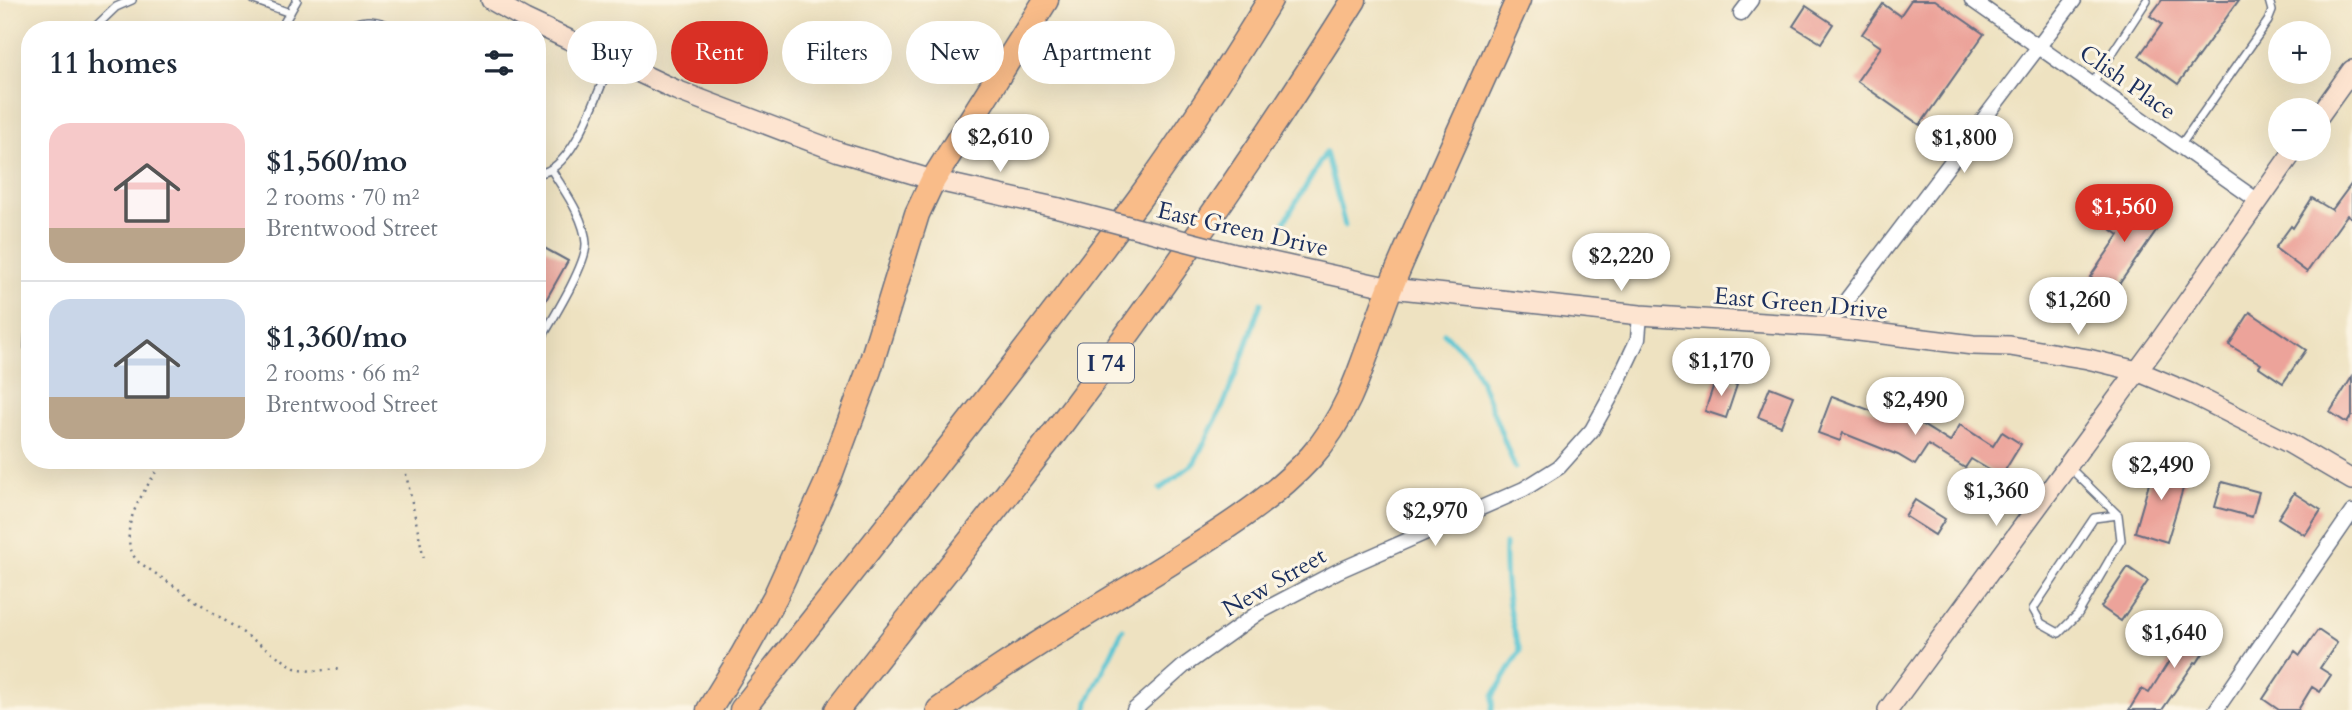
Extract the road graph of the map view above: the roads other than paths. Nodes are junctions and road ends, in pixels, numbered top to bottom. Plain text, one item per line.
1 (132, 0) edge
2 (254, 0) edge
3 (297, 0) edge
4 (491, 0) edge
5 (1046, 0) edge
6 (1254, 0) edge
7 (1270, 0) edge
8 (1354, 0) edge
9 (1518, 0) edge
10 (1751, 0) edge
11 (1972, 0) edge
12 (2074, 0) edge
13 (2147, 0) edge
14 (2269, 0) edge
15 (290, 13) junction
16 (1741, 13) dead end
17 (101, 21) edge
18 (285, 21) edge
19 (529, 21) edge
20 (546, 29) edge
21 (567, 39) edge
22 (2039, 47) junction
23 (2352, 70) edge
24 (657, 81) edge
25 (601, 84) edge
26 (2092, 84) junction
27 (1212, 93) junction
28 (2331, 99) edge
29 (2180, 146) junction
30 (2286, 161) edge
31 (551, 169) junction
32 (546, 170) edge
33 (933, 180) junction
34 (2258, 201) junction
35 (1391, 288) junction
36 (1640, 315) junction
37 (1826, 327) junction
38 (546, 330) edge
39 (2137, 371) junction
40 (2067, 465) junction
41 (2352, 480) edge
42 (2352, 512) edge
43 (2118, 515) junction
44 (709, 710) edge
45 (742, 710) edge
46 (836, 710) edge
47 (939, 710) edge
48 (1133, 710) edge
49 (1888, 710) edge
50 (2216, 710) edge

1 - 17 lane
2 - 15 lane
3 - 15 lane
4 - 19 main road, East Green Drive
5 - 33 highway
6 - 27 highway
7 - 27 highway
8 - 46 highway, I 74
9 - 35 highway
10 - 16 street
11 - 22 street, Clish Place
12 - 22 street
13 - 26 lane
14 - 29 lane
15 - 18 lane
20 - 21 main road, East Green Drive
22 - 26 street, Clish Place
22 - 37 street
23 - 28 main road
24 - 33 main road, East Green Drive
25 - 31 lane
26 - 29 street, Clish Place
27 - 45 highway
29 - 34 street, Clish Place
30 - 34 main road
31 - 32 lane
31 - 38 lane
33 - 35 main road, East Green Drive, bridge
33 - 44 highway
34 - 39 main road
35 - 36 main road, East Green Drive
35 - 47 highway
36 - 37 main road, East Green Drive
36 - 48 street, New Street
37 - 39 main road, East Green Drive
39 - 40 main road
39 - 41 main road, East Green Drive
40 - 43 lane
40 - 49 main road
42 - 50 street
43 - 43 lane

